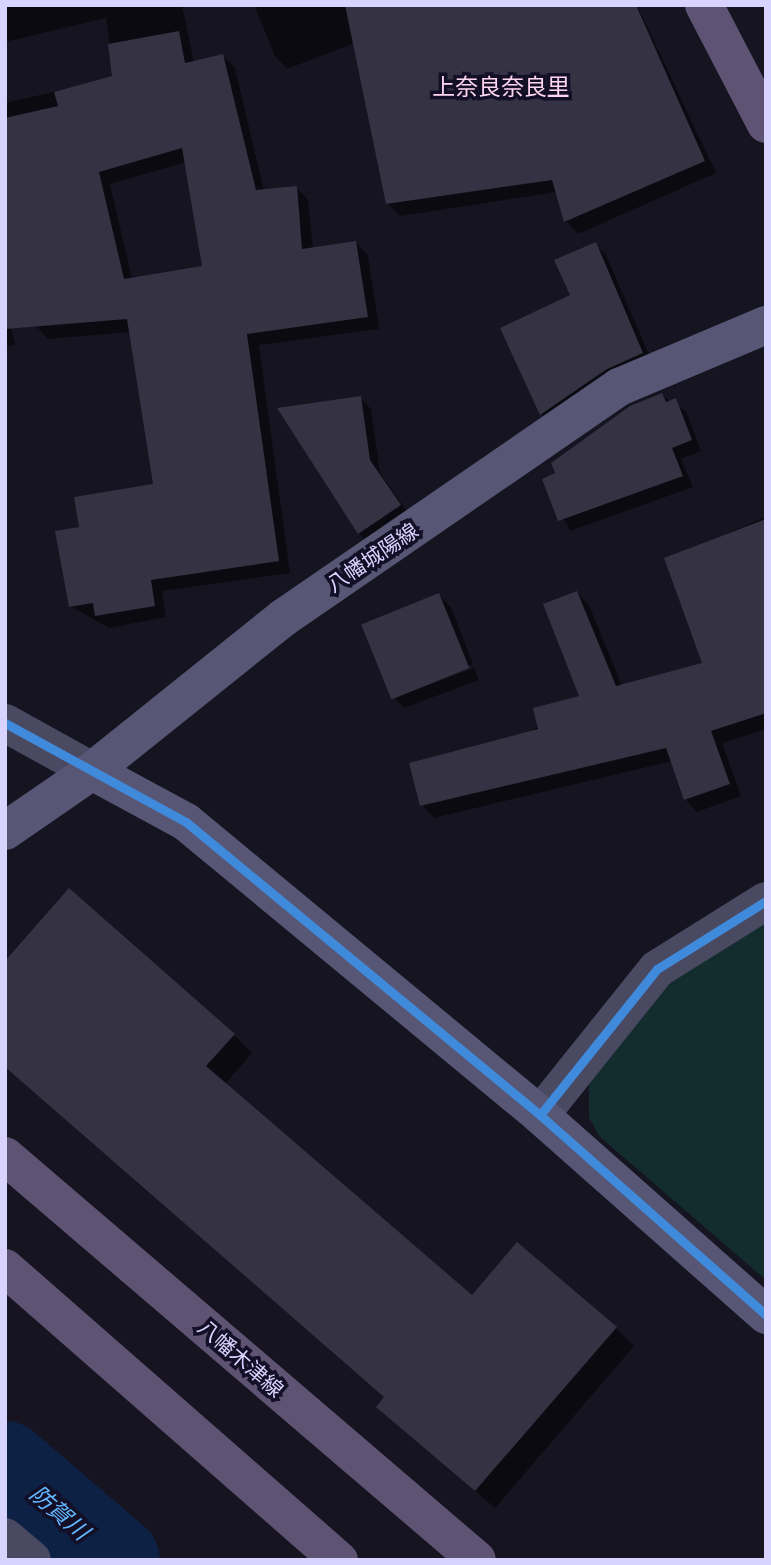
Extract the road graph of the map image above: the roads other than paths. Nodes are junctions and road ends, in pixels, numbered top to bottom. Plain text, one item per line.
1 (704, 5) edge
2 (766, 124) edge
3 (766, 325) edge
4 (5, 723) edge
5 (92, 771) junction
6 (5, 831) edge
7 (766, 901) edge
8 (540, 1115) junction
9 (5, 1156) edge
10 (5, 1268) edge
11 (766, 1315) edge
12 (5, 1537) edge
13 (32, 1560) edge
14 (340, 1560) edge
15 (477, 1560) edge

1 - 2 main road
3 - 5 main road, 八幡城陽線
4 - 5 street
5 - 6 main road, 八幡城陽線
5 - 8 main road
7 - 8 street
8 - 11 main road
9 - 15 main road, 八幡木津線
10 - 14 main road
12 - 13 street

